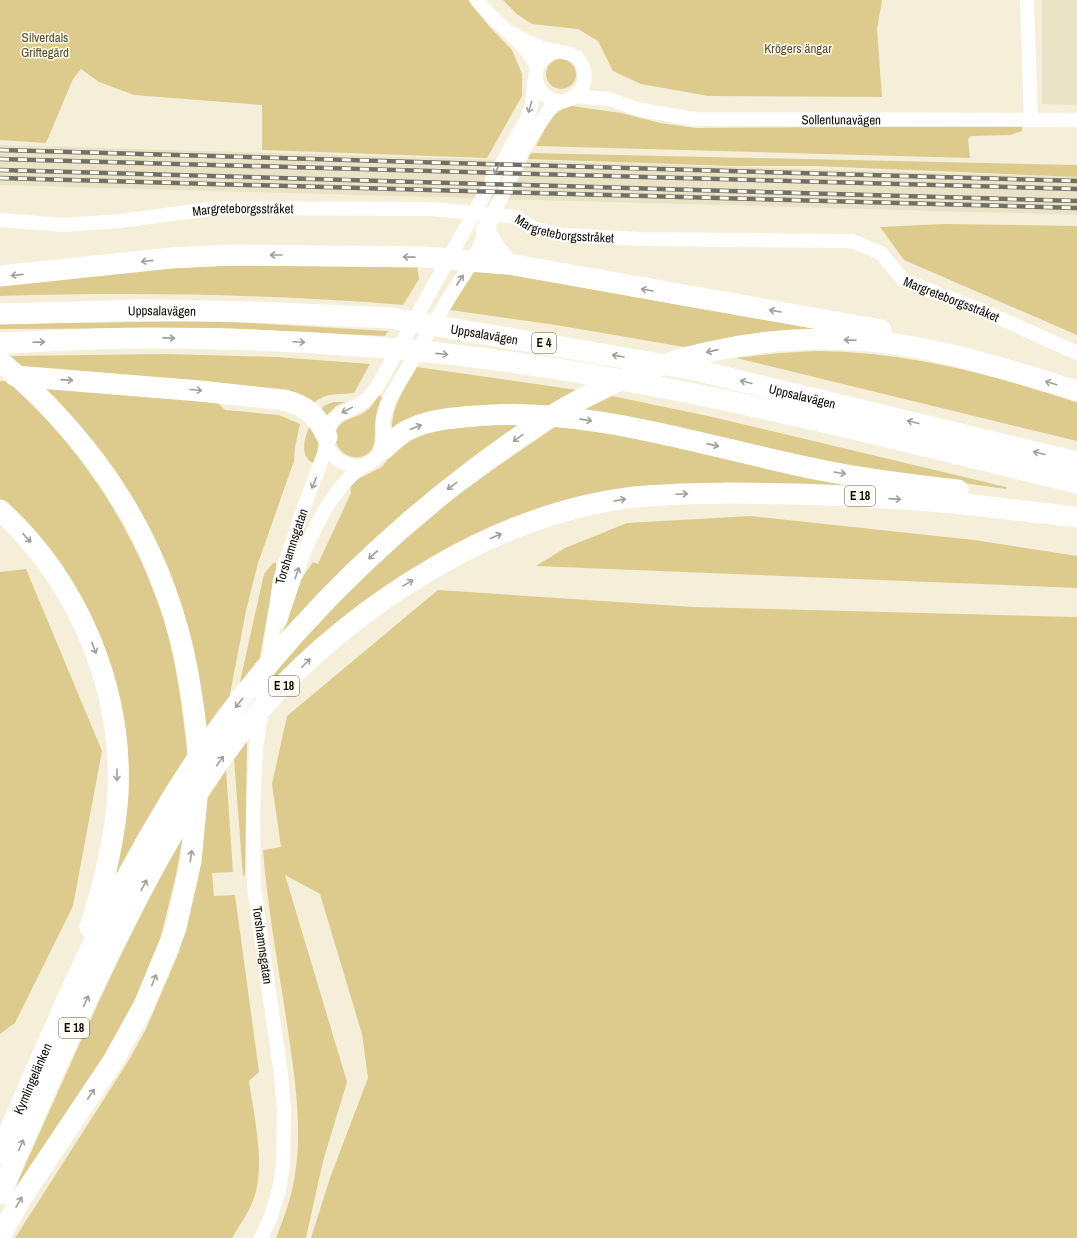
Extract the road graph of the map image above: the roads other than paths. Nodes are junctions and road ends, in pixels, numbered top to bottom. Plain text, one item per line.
1 (477, 0) edge
2 (1027, 0) edge
3 (507, 31) junction
4 (556, 51) junction
5 (536, 72) junction
6 (585, 76) junction
7 (574, 96) junction
8 (609, 99) junction
9 (559, 101) junction
10 (1031, 119) junction
11 (1077, 120) edge
12 (0, 220) edge
13 (486, 230) junction
14 (448, 259) junction
15 (473, 261) junction
16 (509, 264) junction
17 (0, 276) edge
18 (0, 314) edge
19 (0, 343) edge
20 (1077, 353) edge
21 (0, 361) edge
22 (1025, 374) junction
23 (0, 375) edge
24 (1077, 391) edge
25 (327, 441) junction
26 (384, 449) junction
27 (1077, 462) edge
28 (361, 467) junction
29 (1077, 483) edge
30 (1077, 505) edge
31 (0, 510) edge
32 (1077, 517) edge
33 (271, 649) junction
34 (55, 1027) junction
35 (0, 1153) edge
36 (0, 1194) edge
37 (0, 1236) edge
38 (261, 1238) edge

1 - 3 street, Sollentunavägen
2 - 10 street
3 - 4 street, Sollentunavägen
3 - 5 street, Sollentunavägen
4 - 5 street
4 - 6 street, Sollentunavägen
5 - 9 street, Sollentunavägen
5 -> 14 street, Torshamnsgatan
6 - 7 street
6 - 8 street, Sollentunavägen
7 - 8 street, Sollentunavägen
7 - 9 street, Sollentunavägen
8 - 10 street, Sollentunavägen
9 - 13 street
10 - 11 street, Sollentunavägen
12 - 20 street, Margreteborgsstråket
13 - 15 street
13 - 16 highway
14 - 15 highway
14 -> 17 highway
14 -> 25 street, Torshamnsgatan
15 - 16 highway
26 -> 15 street
22 -> 16 highway
27 -> 18 highway, Uppsalavägen / E 4
19 -> 29 highway, Uppsalavägen / E 4
37 -> 21 highway
24 -> 22 highway, E 18
22 -> 34 highway, E 18
23 -> 25 highway
25 - 28 street
25 -> 33 street, Torshamnsgatan
26 - 28 street, Torshamnsgatan
26 -> 30 highway
33 -> 28 street, Torshamnsgatan
31 -> 34 highway
36 -> 32 highway, E 18
33 - 38 street, Torshamnsgatan
34 - 35 highway, Kymlingelänken / E 18

